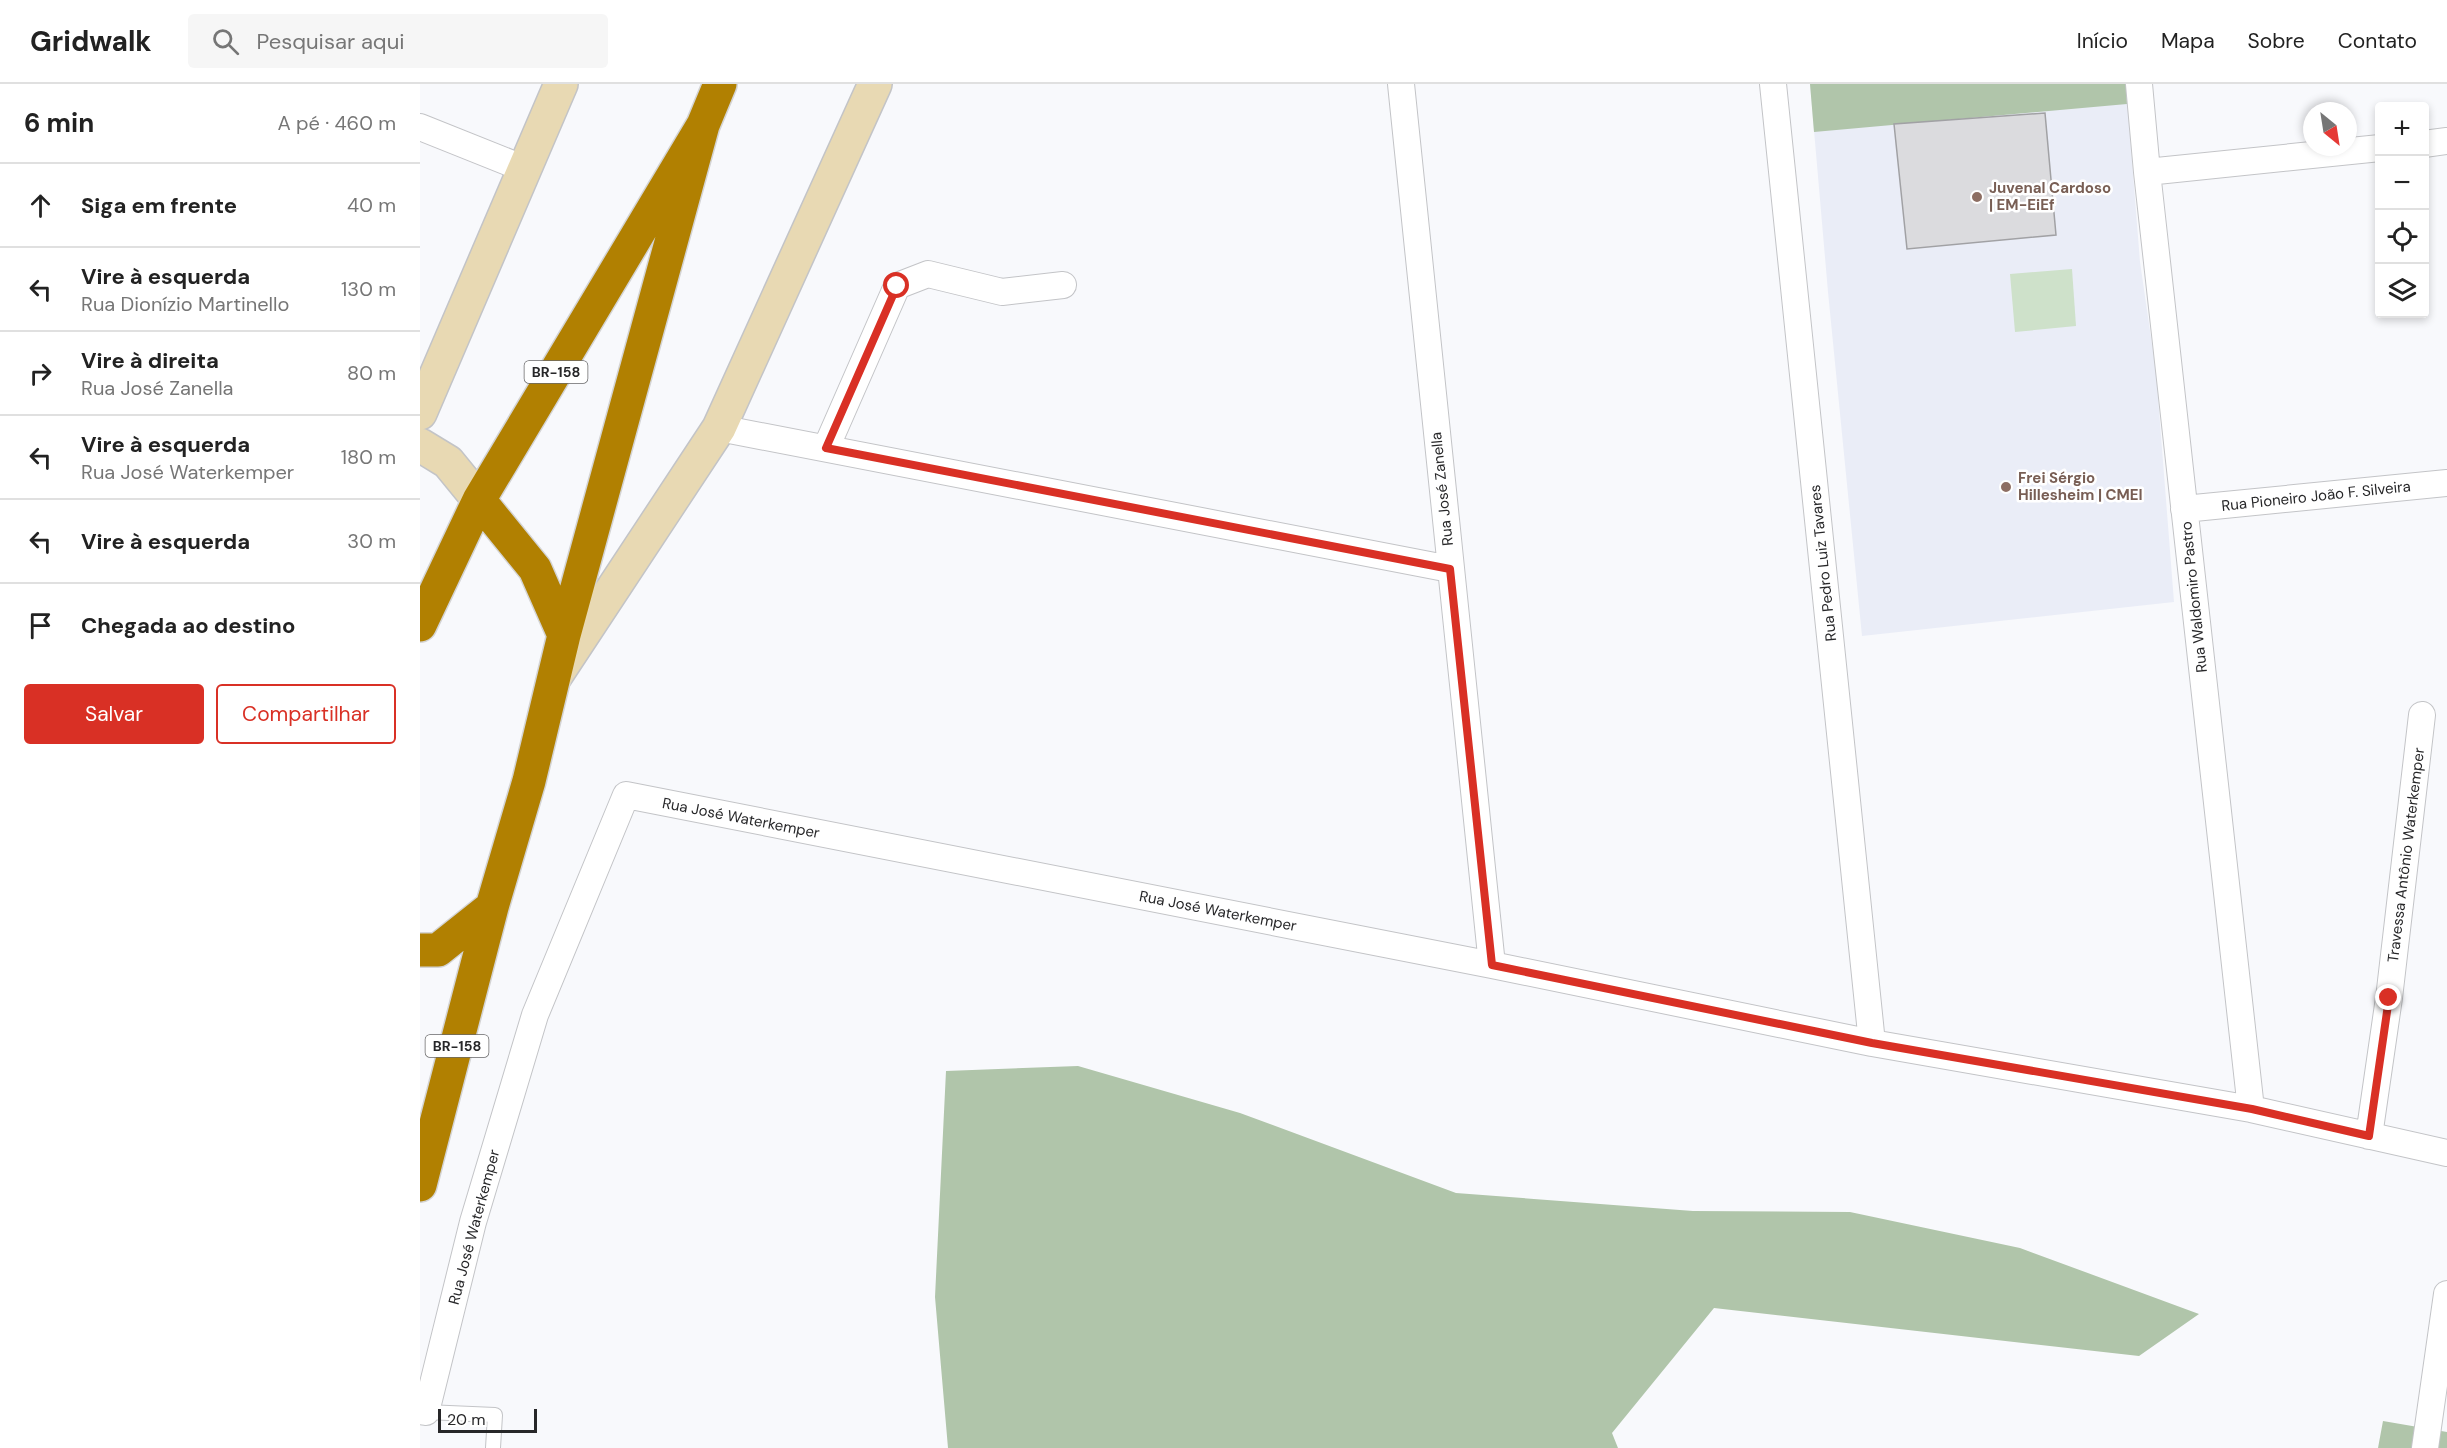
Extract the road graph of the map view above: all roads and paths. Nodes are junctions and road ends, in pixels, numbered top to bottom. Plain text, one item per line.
1 (561, 84) edge
2 (720, 84) edge
3 (874, 84) edge
4 (1401, 84) edge
5 (1773, 84) edge
6 (2139, 84) edge
7 (703, 125) junction
8 (420, 127) edge
9 (2447, 141) edge
10 (2429, 143) edge
11 (2375, 148) edge
12 (525, 169) junction
13 (2147, 172) junction
14 (1063, 285) dead end
15 (420, 413) edge
16 (718, 428) junction
17 (420, 445) edge
18 (826, 448) junction
19 (2447, 483) edge
20 (479, 500) junction
21 (2184, 509) junction
22 (1450, 569) junction
23 (420, 625) edge
24 (564, 635) junction
25 (554, 679) junction
26 (2422, 715) dead end
27 (492, 907) junction
28 (420, 950) edge
29 (1492, 965) junction
30 (1872, 1043) junction
31 (2252, 1109) junction
32 (2369, 1136) junction
33 (2447, 1153) edge
34 (420, 1185) edge
35 (2446, 1297) edge
36 (423, 1412) edge
37 (493, 1448) edge
38 (2425, 1448) edge

1 - 12 street
2 - 7 highway, BR-158
3 - 16 street
4 - 22 street, Rua José Zanella
5 - 30 street, Rua Pedro Luiz Tavares
6 - 13 street, Rua Waldomiro Pastro
7 - 20 highway, BR-158
7 - 24 highway, BR-158
8 - 12 street
9 - 10 street
11 - 13 street
12 - 15 street
13 - 21 street, Rua Waldomiro Pastro
14 - 18 street
16 - 18 street
16 - 25 street
17 - 20 street
18 - 22 street
19 - 21 street, Rua Pioneiro João F. Silveira
20 - 23 highway, BR-158
20 - 24 highway
21 - 31 street, Rua Waldomiro Pastro
22 - 29 street, Rua José Zanella
24 - 25 highway, BR-158
25 - 27 highway, BR-158
26 - 32 street, Travessa Antônio Waterkemper
27 - 28 highway
27 - 34 highway, BR-158
29 - 30 street, Rua José Waterkemper
29 - 36 street, Rua José Waterkemper
30 - 31 street, Rua José Waterkemper
31 - 32 street, Rua José Waterkemper
32 - 33 street, Rua José Waterkemper
35 - 38 street
36 - 37 lane

